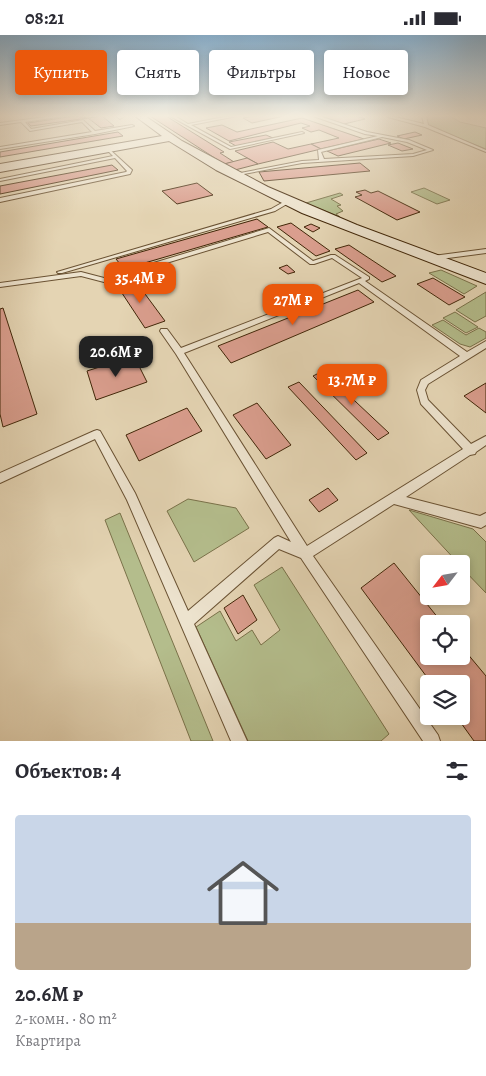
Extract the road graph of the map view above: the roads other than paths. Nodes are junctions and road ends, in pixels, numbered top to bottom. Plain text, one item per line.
1 (124, 149) edge
2 (187, 149) edge
3 (328, 149) edge
4 (428, 149) edge
5 (111, 153) junction
6 (322, 161) junction
7 (0, 168) edge
8 (235, 175) junction
9 (0, 180) edge
10 (0, 200) edge
11 (289, 201) junction
12 (486, 251) edge
13 (432, 259) junction
14 (486, 279) edge
15 (360, 281) junction
16 (26, 282) junction
17 (0, 285) edge
18 (164, 331) dead end
19 (486, 344) edge
20 (179, 353) junction
21 (465, 355) junction
22 (486, 440) edge
23 (471, 451) junction
24 (0, 478) edge
25 (395, 499) junction
26 (484, 522) edge
27 (305, 554) junction
28 (186, 622) junction
29 (239, 741) edge
30 (432, 741) edge

1 - 5 street
2 - 8 street
3 - 6 lane
4 - 6 lane
5 - 7 street
5 - 9 lane
5 - 10 lane
6 - 8 lane
8 - 11 street
11 - 13 street
11 - 16 lane
12 - 13 lane
13 - 14 street
15 - 16 lane
15 - 20 lane
15 - 21 lane
16 - 17 lane
18 - 20 lane
19 - 21 lane
20 - 27 lane
21 - 23 lane
22 - 23 lane
23 - 25 lane
24 - 28 lane
25 - 26 lane
25 - 27 lane
27 - 28 lane
27 - 30 lane
28 - 29 lane

